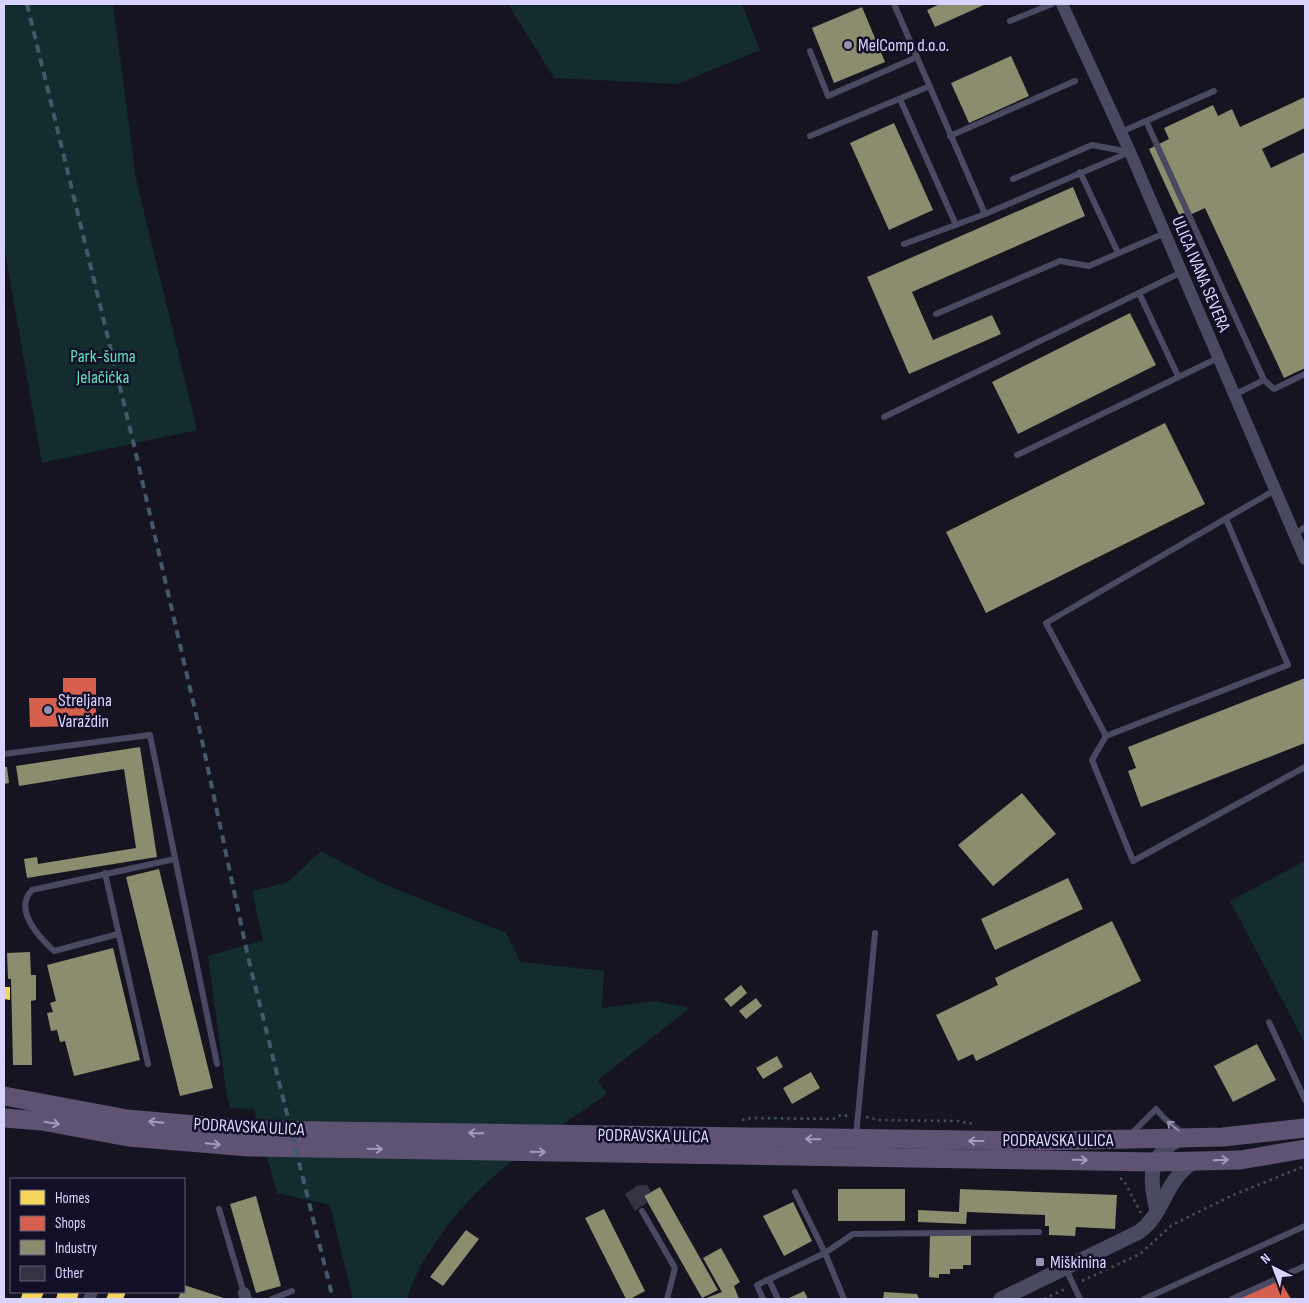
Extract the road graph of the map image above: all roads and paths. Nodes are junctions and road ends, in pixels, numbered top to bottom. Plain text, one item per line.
1 (894, 4) edge
2 (1052, 4) edge
3 (1062, 4) edge
4 (1010, 21) dead end
5 (810, 51) dead end
6 (917, 57) junction
7 (1075, 81) dead end
8 (930, 86) junction
9 (1214, 92) dead end
10 (900, 99) junction
11 (1146, 121) junction
12 (1121, 132) junction
13 (810, 136) dead end
14 (950, 136) junction
15 (1130, 152) junction
16 (1080, 172) junction
17 (1013, 179) dead end
18 (985, 214) junction
19 (956, 225) junction
20 (1164, 233) junction
21 (904, 244) dead end
22 (1118, 253) junction
23 (1182, 272) junction
24 (1139, 293) junction
25 (936, 314) dead end
26 (1218, 358) junction
27 (1305, 374) edge
28 (1178, 376) junction
29 (1264, 380) junction
30 (1234, 395) junction
31 (884, 417) dead end
32 (1017, 455) dead end
33 (1275, 490) junction
34 (1226, 519) junction
35 (1305, 526) edge
36 (1294, 535) junction
37 (1305, 559) edge
38 (1106, 736) junction
39 (4, 754) edge
40 (1305, 767) edge
41 (175, 859) junction
42 (105, 872) junction
43 (875, 933) dead end
44 (118, 934) junction
45 (1269, 1022) dead end
46 (148, 1064) dead end
47 (217, 1064) dead end
48 (4, 1096) edge
49 (1305, 1100) edge
50 (857, 1116) junction
51 (4, 1118) edge
52 (734, 1123) dead end
53 (980, 1126) dead end
54 (1305, 1128) edge
55 (1186, 1139) junction
56 (856, 1140) junction
57 (1124, 1140) junction
58 (1305, 1149) edge
59 (1122, 1161) junction
60 (1195, 1161) junction
61 (1155, 1162) junction
62 (1305, 1166) edge
63 (1151, 1186) junction
64 (795, 1192) dead end
65 (219, 1209) dead end
66 (642, 1211) dead end
67 (1157, 1211) junction
68 (1305, 1226) edge
69 (1039, 1232) dead end
70 (825, 1253) junction
71 (1305, 1266) edge
72 (1066, 1269) junction
73 (769, 1280) junction
74 (1074, 1285) junction
75 (292, 1291) dead end
76 (245, 1296) edge
77 (1159, 1296) edge
78 (272, 1299) edge
79 (667, 1299) edge
80 (763, 1299) edge
81 (778, 1299) edge
82 (844, 1299) edge
83 (1001, 1299) edge
84 (1044, 1299) edge
85 (1080, 1299) edge
86 (1144, 1299) edge
87 (1232, 1299) edge

1 - 6 lane
2 - 4 lane
3 - 12 street, ULICA IVANA SEVERA
5 - 6 lane
6 - 8 lane
7 - 14 lane
8 - 10 lane
8 - 14 lane
9 - 11 lane
10 - 13 lane
10 - 19 lane
11 - 12 lane
11 - 29 lane
12 - 15 street, ULICA IVANA SEVERA
14 - 18 lane
15 - 16 lane
15 - 17 lane
15 - 20 street, ULICA IVANA SEVERA
16 - 18 lane
16 - 22 lane
18 - 19 lane
19 - 21 lane
20 - 22 lane
20 - 23 street, ULICA IVANA SEVERA
22 - 25 lane
23 - 24 lane
23 - 26 street, ULICA IVANA SEVERA
24 - 28 lane
24 - 31 lane
26 - 28 lane
26 - 30 street, ULICA IVANA SEVERA
27 - 29 lane
28 - 32 lane
29 - 30 lane
30 - 33 street, ULICA IVANA SEVERA
33 - 34 lane
33 - 36 street, ULICA IVANA SEVERA
34 - 38 lane
34 - 38 lane
35 - 36 lane
36 - 37 street, ULICA IVANA SEVERA
38 - 40 lane
39 - 41 lane
41 - 42 lane
41 - 47 lane
42 - 44 lane
42 - 44 lane
43 - 50 lane
44 - 46 lane
45 - 49 lane
56 -> 48 main road, PODRAVSKA ULICA
50 - 52 path
50 - 53 path
50 - 56 lane
51 -> 59 main road, PODRAVSKA ULICA
54 - 55 main road, PODRAVSKA ULICA
55 - 57 main road, PODRAVSKA ULICA
55 -> 57 lane
55 - 61 street
57 -> 56 main road, PODRAVSKA ULICA
60 -> 58 main road, PODRAVSKA ULICA
59 - 61 main road, PODRAVSKA ULICA
59 - 63 street
60 - 61 main road, PODRAVSKA ULICA
60 - 67 street
61 - 63 street
62 - 74 path
63 - 67 street
64 - 70 lane
65 - 76 lane
66 - 79 lane
67 - 72 street
68 - 77 lane
69 - 70 lane
70 - 73 lane
70 - 82 lane
71 - 87 lane
72 - 74 lane
72 - 83 street
73 - 80 lane
73 - 81 lane
74 - 84 path
74 - 85 lane
75 - 78 lane
77 - 86 lane

